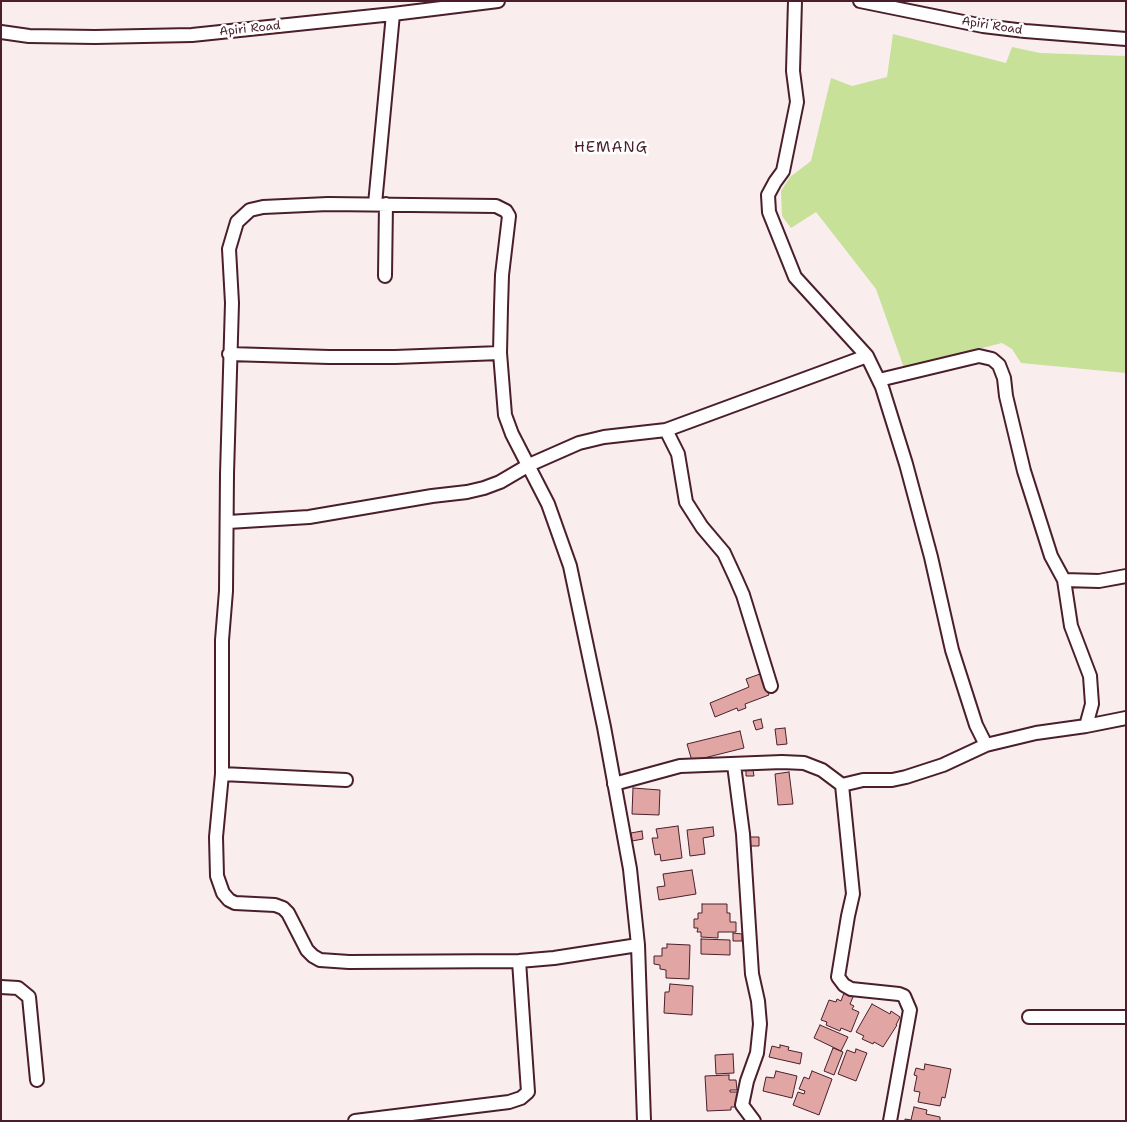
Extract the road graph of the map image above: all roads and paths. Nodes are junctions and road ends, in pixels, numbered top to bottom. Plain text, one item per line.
1 (498, 1) edge
2 (795, 1) edge
3 (860, 1) edge
4 (924, 1) edge
5 (394, 14) junction
6 (922, 14) junction
7 (1, 32) edge
8 (1126, 40) edge
9 (381, 204) junction
10 (385, 276) dead end
11 (500, 353) junction
12 (229, 354) junction
13 (866, 356) junction
14 (879, 380) junction
15 (666, 430) junction
16 (529, 464) junction
17 (228, 522) junction
18 (1126, 576) edge
19 (1064, 580) junction
20 (771, 686) dead end
21 (1126, 718) edge
22 (1086, 726) junction
23 (986, 745) junction
24 (734, 765) junction
25 (222, 774) junction
26 (346, 780) dead end
27 (614, 784) junction
28 (842, 785) junction
29 (638, 945) junction
30 (520, 961) junction
31 (1, 987) edge
32 (1029, 1017) dead end
33 (1126, 1017) edge
34 (37, 1080) dead end
35 (355, 1121) edge
36 (644, 1121) edge
37 (754, 1121) edge
38 (890, 1121) edge

1 - 5 street, Apiri Road
2 - 13 street
3 - 6 street, Apiri Road
4 - 6 street
5 - 7 street, Apiri Road
5 - 9 street
6 - 8 street, Apiri Road
9 - 10 street
9 - 11 street
9 - 12 street
11 - 12 street
11 - 16 street
12 - 17 street
13 - 14 street
13 - 15 street
14 - 19 street
14 - 23 street
15 - 16 street
15 - 20 street
16 - 17 street
16 - 27 street
17 - 25 street
18 - 19 street
19 - 22 street
21 - 22 street
22 - 23 street
23 - 28 street
24 - 27 street
24 - 28 street
24 - 37 street
25 - 26 street
25 - 30 street
27 - 29 street
28 - 38 street
29 - 30 street
29 - 36 street
30 - 35 street
31 - 34 street
32 - 33 street

